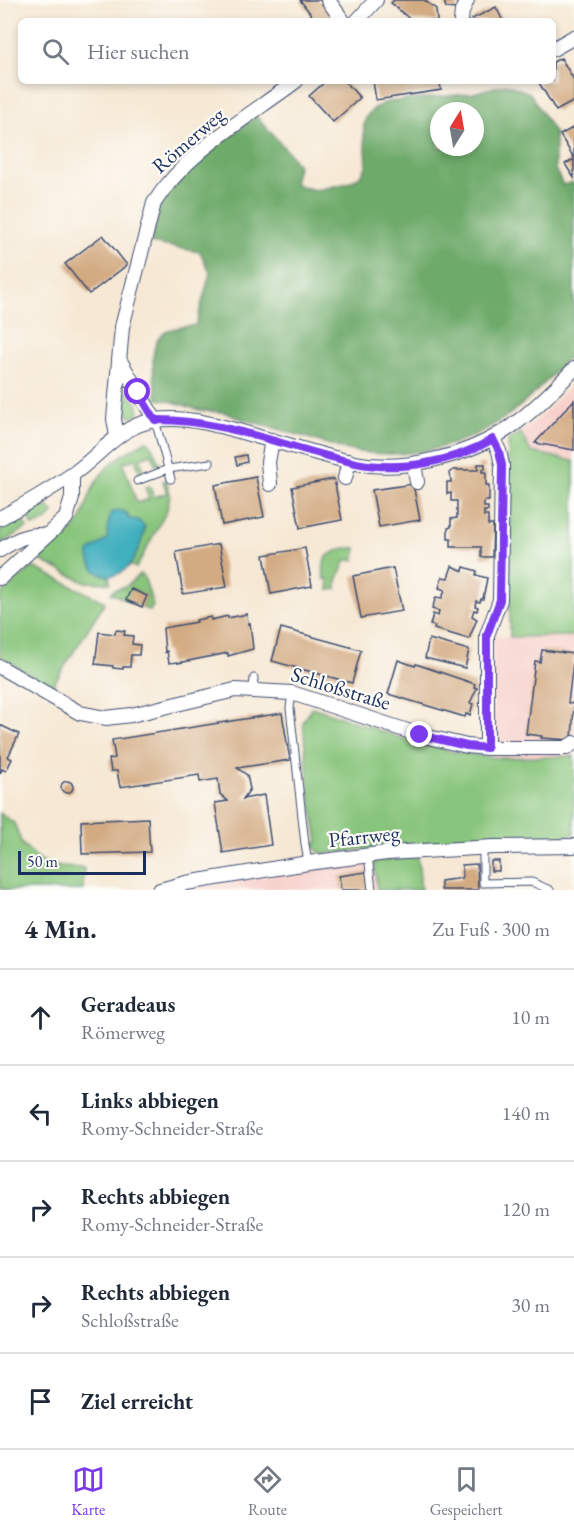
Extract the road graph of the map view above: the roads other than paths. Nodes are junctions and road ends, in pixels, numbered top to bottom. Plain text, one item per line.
1 (328, 0) edge
2 (376, 0) edge
3 (467, 0) edge
4 (341, 18) edge
5 (360, 18) edge
6 (461, 18) edge
7 (574, 38) edge
8 (556, 47) edge
9 (292, 84) edge
10 (119, 359) junction
11 (574, 369) edge
12 (155, 420) junction
13 (117, 436) junction
14 (493, 439) junction
15 (272, 440) junction
16 (350, 461) junction
17 (210, 462) dead end
18 (414, 464) junction
19 (168, 469) junction
20 (72, 475) junction
21 (345, 478) dead end
22 (171, 479) dead end
23 (137, 481) dead end
24 (417, 482) dead end
25 (270, 484) dead end
26 (0, 518) edge
27 (46, 536) junction
28 (0, 550) edge
29 (0, 579) edge
30 (0, 667) edge
31 (292, 693) junction
32 (574, 743) edge
33 (487, 748) junction
34 (574, 846) edge
35 (483, 848) junction
36 (368, 855) junction
37 (309, 863) junction
38 (160, 890) edge
39 (372, 890) edge
40 (550, 890) edge

1 - 4 street
2 - 5 street
3 - 6 street
7 - 8 street
9 - 10 street, Römerweg
10 - 12 street
10 - 13 street, Römerweg
11 - 14 street
12 - 13 street
12 - 15 street
12 - 19 lane
13 - 20 street
14 - 18 street
14 - 33 street
15 - 16 street
15 - 25 street
16 - 18 street
16 - 21 street
17 - 19 lane
18 - 24 street
19 - 22 lane
19 - 23 lane
20 - 26 street
20 - 27 street
27 - 28 street
27 - 29 street
30 - 31 street, Schloßstraße
31 - 33 street, Schloßstraße
31 - 37 lane
32 - 33 street, Schloßstraße
34 - 35 street, Pfarrweg
35 - 36 street, Pfarrweg
35 - 40 lane
36 - 37 street, Pfarrweg
36 - 39 lane
37 - 38 street, Pfarrweg

